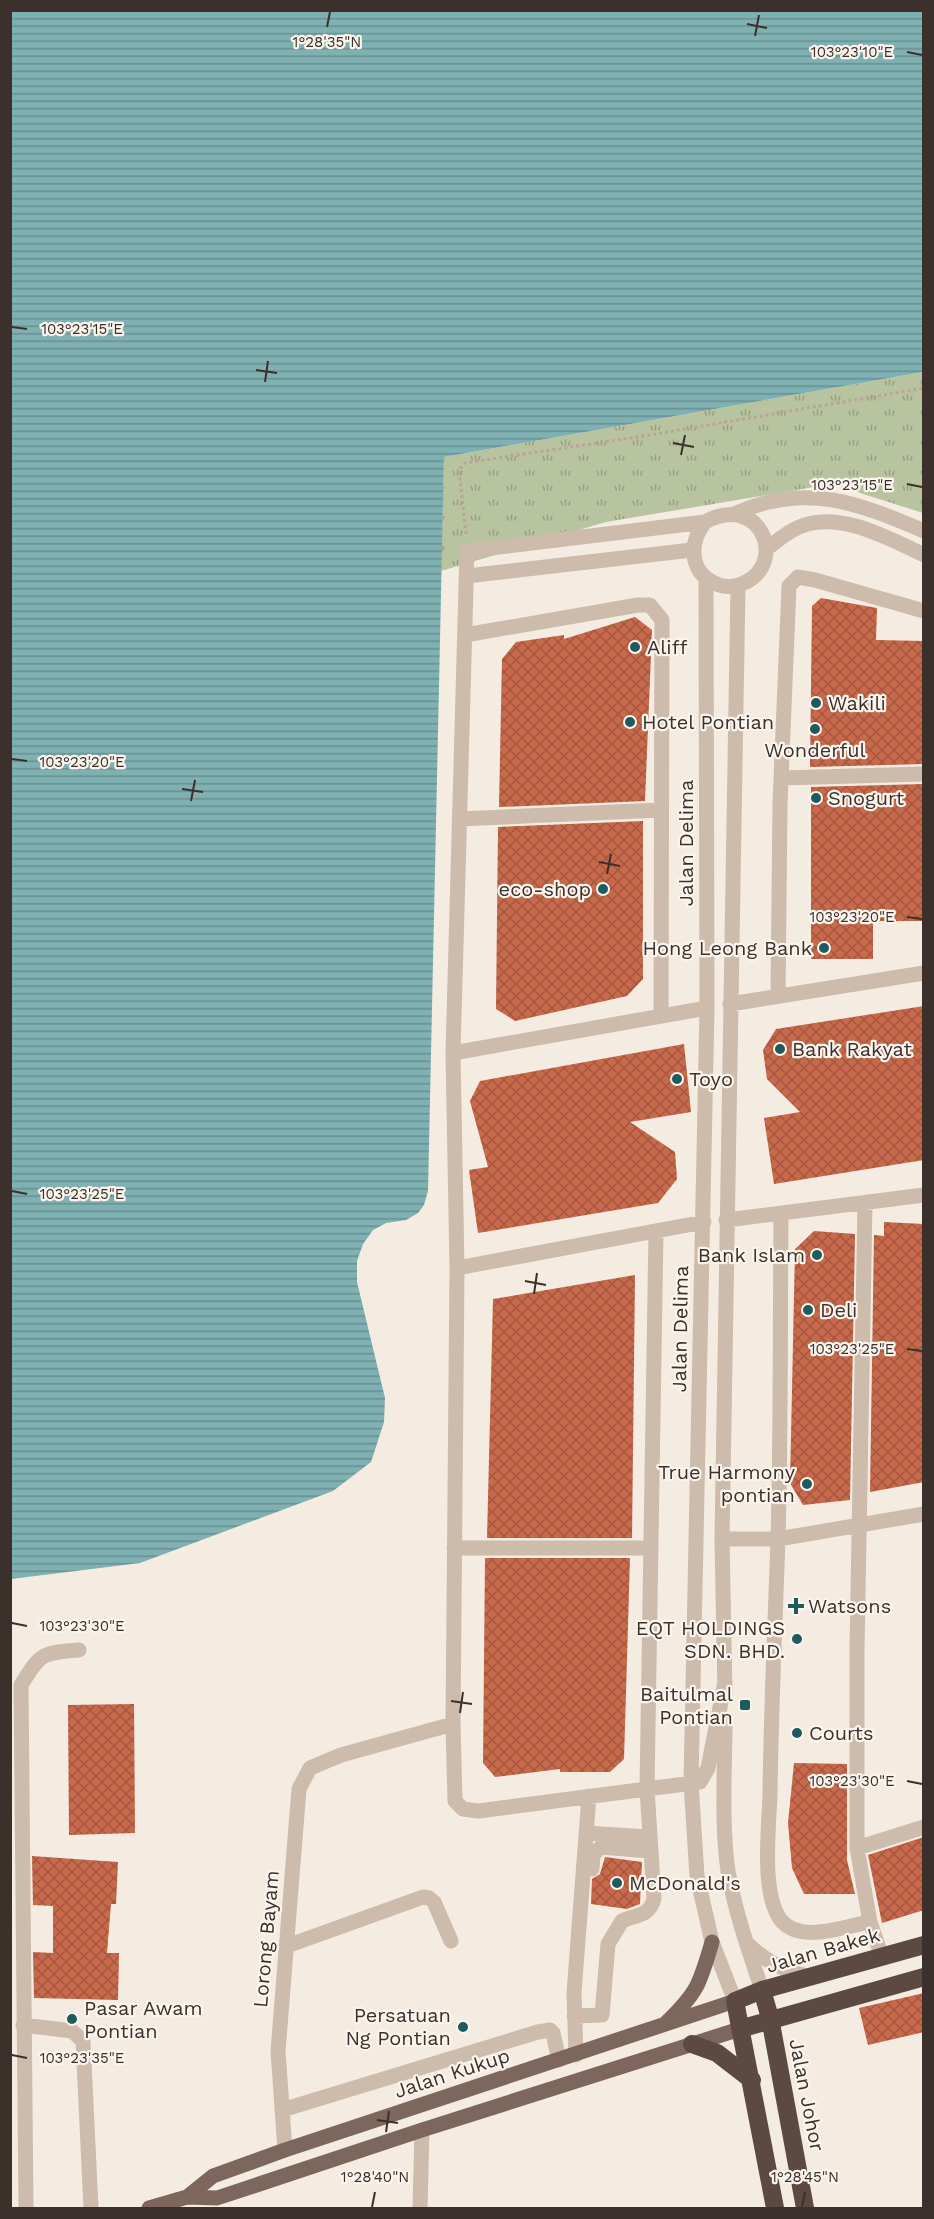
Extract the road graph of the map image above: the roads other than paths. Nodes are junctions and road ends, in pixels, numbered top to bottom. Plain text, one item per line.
1 (736, 513) junction
2 (705, 522) junction
3 (924, 531) edge
4 (766, 549) junction
5 (692, 550) junction
6 (924, 555) edge
7 (467, 576) junction
8 (706, 579) junction
9 (738, 586) junction
10 (924, 611) edge
11 (465, 635) junction
12 (924, 774) edge
13 (781, 778) junction
14 (661, 810) junction
15 (459, 819) junction
16 (924, 973) edge
17 (778, 996) junction
18 (730, 1004) junction
19 (707, 1008) junction
20 (661, 1016) junction
21 (453, 1053) junction
22 (924, 1195) edge
23 (865, 1203) junction
24 (781, 1214) junction
25 (726, 1220) junction
26 (704, 1222) junction
27 (656, 1231) junction
28 (457, 1268) junction
29 (924, 1514) edge
30 (859, 1527) junction
31 (722, 1539) junction
32 (778, 1539) junction
33 (454, 1548) junction
34 (651, 1548) junction
35 (79, 1650) dead end
36 (725, 1682) junction
37 (453, 1724) junction
38 (691, 1783) junction
39 (647, 1789) junction
40 (589, 1797) junction
41 (924, 1827) edge
42 (586, 1833) junction
43 (649, 1844) junction
44 (857, 1848) junction
45 (870, 1922) junction
46 (451, 1941) dead end
47 (712, 1942) junction
48 (746, 1942) junction
49 (924, 1945) edge
50 (287, 1946) junction
51 (882, 1957) junction
52 (810, 1977) junction
53 (924, 1977) edge
54 (762, 1990) junction
55 (574, 1993) junction
56 (735, 2001) junction
57 (574, 2016) junction
58 (770, 2018) junction
59 (23, 2025) junction
60 (663, 2027) junction
61 (743, 2028) junction
62 (692, 2044) junction
63 (576, 2055) junction
64 (559, 2060) junction
65 (752, 2080) junction
66 (282, 2110) junction
67 (422, 2130) junction
68 (285, 2150) junction
69 (187, 2203) edge
70 (26, 2208) edge
71 (91, 2208) edge
72 (149, 2208) edge
73 (420, 2208) edge
74 (775, 2208) edge
75 (805, 2208) edge

1 - 2 street
1 - 3 street
1 - 4 street
2 - 5 street
2 - 7 street
4 - 6 street
4 - 9 street
5 - 7 street
5 - 8 street
7 - 11 street
8 - 9 street
8 - 19 street, Jalan Delima
9 - 18 street
10 - 13 street
11 - 14 street
11 - 15 street
12 - 13 street
13 - 17 street
14 - 15 street
14 - 20 street
15 - 21 street
16 - 17 street
17 - 18 street
18 - 25 street
19 - 20 street
19 - 26 street, Jalan Delima
20 - 21 street
21 - 28 street
22 - 23 street
23 - 24 street
23 - 30 street
24 - 25 street
24 - 32 street
25 - 31 street
26 - 27 street
26 - 38 street, Jalan Delima
27 - 28 street
27 - 34 street
28 - 33 street
29 - 30 street
30 - 32 street
30 - 44 street
31 - 32 street
31 - 36 street
32 - 45 street
33 - 34 street
33 - 37 street
34 - 39 street
35 - 59 street
36 - 38 street
36 - 48 street
37 - 40 street
37 - 50 street, Lorong Bayam
38 - 39 street
38 - 47 street, Jalan Delima
39 - 40 street
39 - 43 street
40 - 42 street
41 - 44 street
42 - 43 street
42 - 55 street
43 - 55 street
43 - 57 street
44 - 45 street
45 - 51 street
46 - 50 street
47 - 56 street, Jalan Delima
47 - 60 main road
48 - 52 street
48 - 54 street
49 - 51 highway, Jalan Bakek
50 - 66 street, Lorong Bayam
51 - 52 highway, Jalan Bakek
52 - 54 highway, Jalan Bakek
53 - 58 highway
54 - 56 highway, Jalan Bakek
54 - 58 highway, Jalan Johor
55 - 57 street
56 - 60 main road, Jalan Kukup
56 - 61 highway
57 - 63 street
58 - 61 highway
58 - 75 highway, Jalan Johor
59 - 70 street
59 - 71 street
60 - 63 main road, Jalan Kukup
61 - 62 main road, Jalan Kukup
61 - 65 highway
62 - 65 highway
62 - 67 main road, Jalan Kukup
63 - 64 main road, Jalan Kukup
64 - 66 street
64 - 68 main road, Jalan Kukup
65 - 74 highway
66 - 68 street, Lorong Bayam
67 - 69 main road, Jalan Kukup
67 - 73 street
68 - 69 main road, Jalan Kukup
69 - 72 main road, Jalan Kukup

